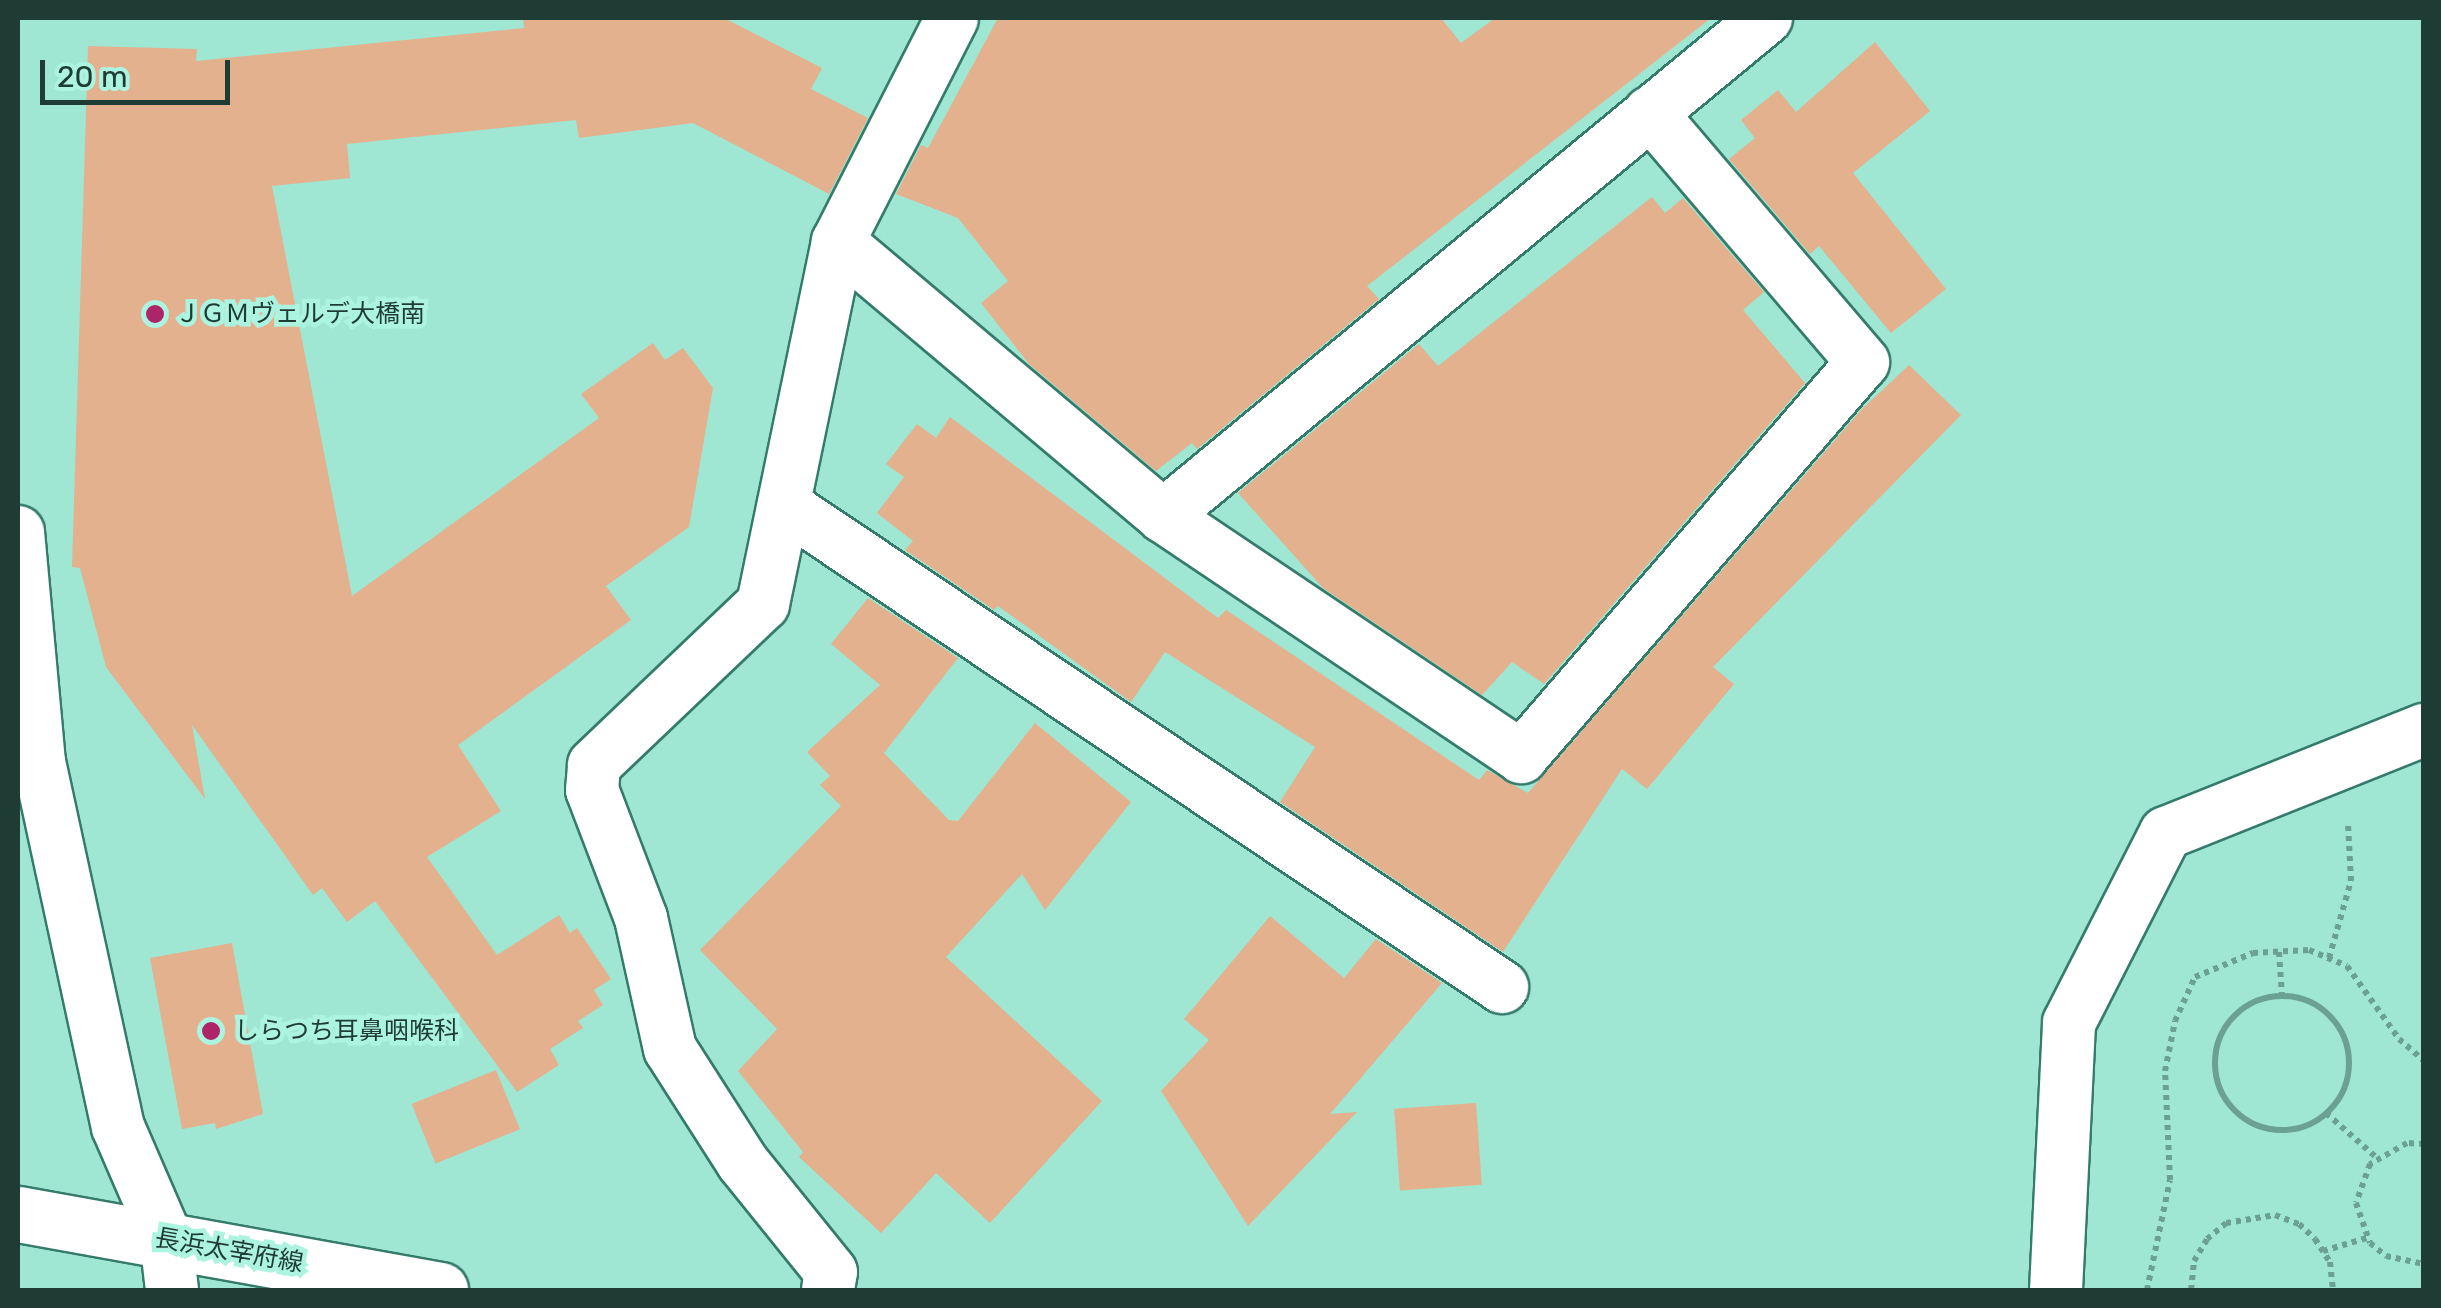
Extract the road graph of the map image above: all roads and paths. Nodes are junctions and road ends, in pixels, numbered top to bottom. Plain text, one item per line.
1 (952, 18) edge
2 (1766, 18) edge
3 (1650, 113) junction
4 (838, 242) junction
5 (784, 505) junction
6 (1163, 516) junction
7 (18, 532) edge
8 (2424, 730) edge
9 (2345, 761) junction
10 (2278, 952) junction
11 (2329, 958) junction
12 (1502, 988) dead end
13 (2282, 996) junction
14 (2424, 1061) edge
15 (2326, 1112) junction
16 (2424, 1144) edge
17 (2377, 1158) junction
18 (18, 1214) edge
19 (2367, 1238) junction
20 (2323, 1251) junction
21 (152, 1254) edge
22 (2424, 1264) edge
23 (440, 1290) edge
24 (828, 1290) edge
25 (2056, 1290) edge
26 (2147, 1290) edge
27 (2191, 1290) edge
28 (2333, 1290) edge

1 - 4 street
2 - 3 street
3 - 6 street
3 - 6 street
4 - 5 street
4 - 6 street
5 - 12 street
5 - 24 street
7 - 21 street
8 - 9 street
9 - 11 path
9 - 25 street
10 - 11 path
10 - 13 path
10 - 26 path
11 - 14 path
13 - 15 path
13 - 15 path
15 - 17 path
16 - 17 path
17 - 19 path
18 - 21 street, 長浜太宰府線
19 - 20 path
19 - 22 path
20 - 27 path
20 - 28 path
21 - 23 street, 長浜太宰府線

